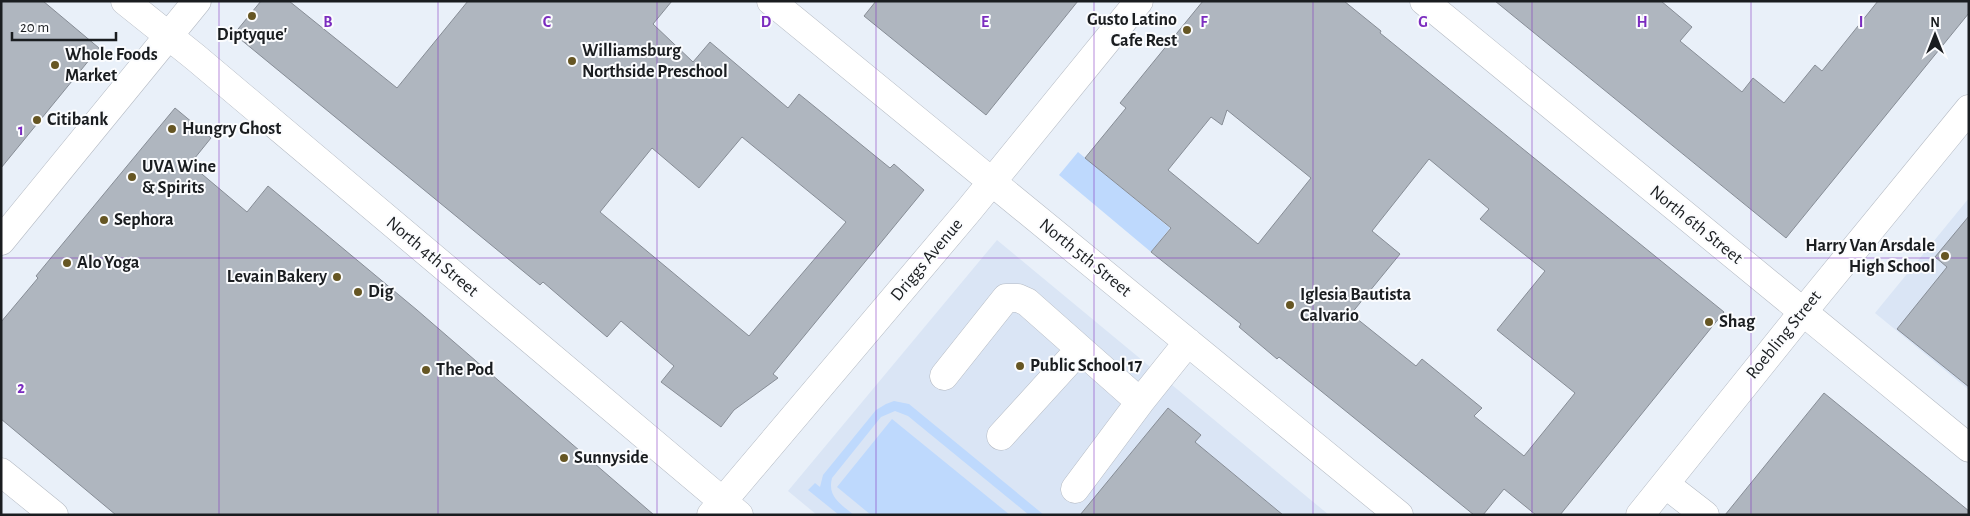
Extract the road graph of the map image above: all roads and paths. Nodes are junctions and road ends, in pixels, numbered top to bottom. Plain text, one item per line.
1 (125, 1) edge
2 (197, 1) edge
3 (771, 1) edge
4 (1139, 1) edge
5 (1424, 1) edge
6 (167, 37) junction
7 (1969, 109) edge
8 (992, 182) junction
9 (1, 241) edge
10 (1802, 312) junction
11 (1188, 342) junction
12 (1080, 349) junction
13 (944, 376) dead end
14 (1140, 402) junction
15 (1001, 436) dead end
16 (1969, 448) edge
17 (1, 472) edge
18 (1665, 484) junction
19 (1075, 489) dead end
20 (724, 510) edge
21 (54, 515) edge
22 (1399, 515) edge
23 (1640, 515) edge
24 (1705, 515) edge

1 - 6 street, North 4th Street
2 - 6 street
3 - 8 street, North 5th Street
4 - 8 street, Driggs Avenue
5 - 10 street, North 6th Street
6 - 9 street
6 - 20 street, North 4th Street
7 - 10 street, Roebling Street
8 - 11 street, North 5th Street
8 - 20 street, Driggs Avenue
10 - 16 street, North 6th Street
10 - 18 street, Roebling Street
11 - 14 street
11 - 22 street, North 5th Street
12 - 13 street
12 - 14 street
12 - 15 street
14 - 19 street
17 - 21 street
18 - 23 street, Roebling Street
18 - 24 street

